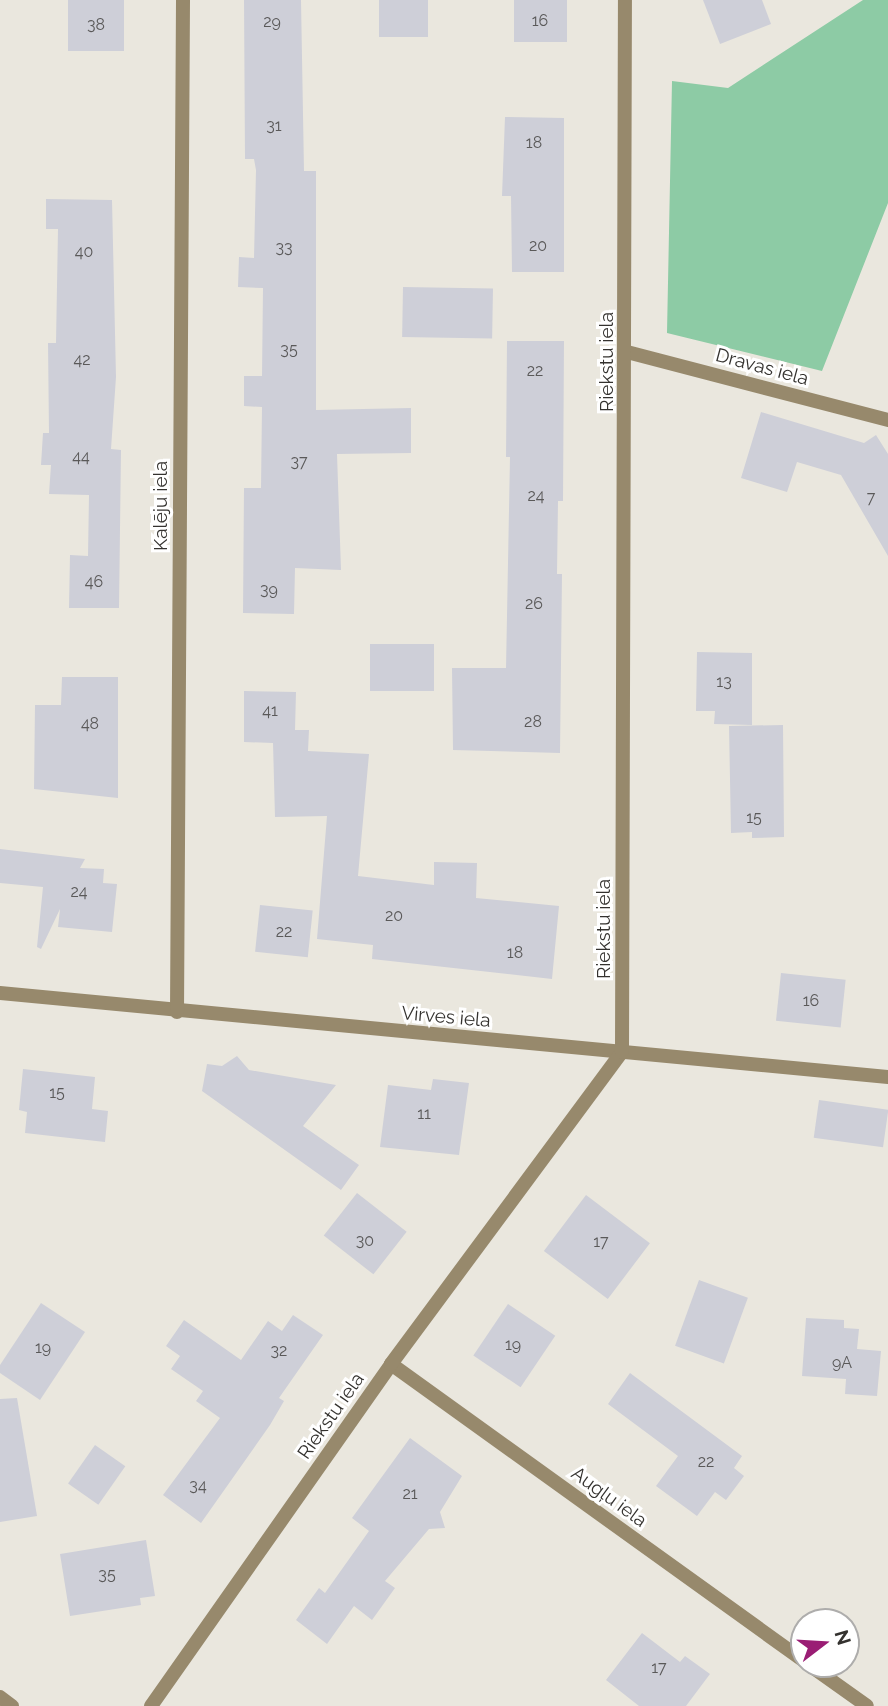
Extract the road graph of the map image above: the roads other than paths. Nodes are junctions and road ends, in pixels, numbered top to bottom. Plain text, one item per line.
1 (183, 0) edge
2 (625, 0) edge
3 (627, 352) junction
4 (888, 420) edge
5 (0, 993) edge
6 (177, 1012) junction
7 (622, 1052) junction
8 (888, 1077) edge
9 (391, 1364) junction
10 (790, 1651) edge
11 (828, 1678) edge
12 (0, 1697) edge
13 (12, 1706) edge
14 (151, 1706) edge
15 (866, 1706) edge

1 - 6 street, Kalēju iela
2 - 3 street, Riekstu iela
3 - 4 street, Dravas iela
3 - 7 street, Riekstu iela
5 - 6 street, Virves iela
6 - 7 street, Virves iela
7 - 8 street, Virves iela
7 - 9 street, Riekstu iela
9 - 10 street, Augļu iela
9 - 14 street, Riekstu iela
11 - 15 street, Augļu iela
12 - 13 street

